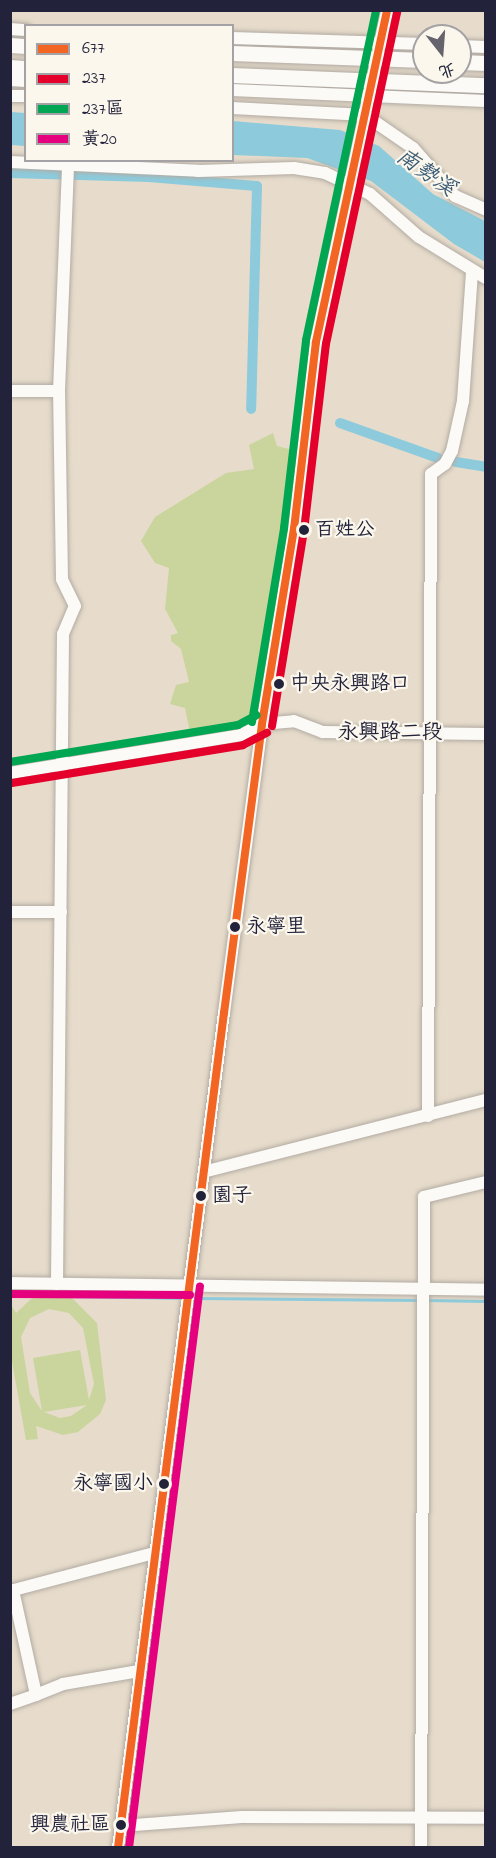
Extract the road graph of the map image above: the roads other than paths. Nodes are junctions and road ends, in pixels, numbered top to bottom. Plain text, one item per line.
1 (387, 10) edge
2 (234, 38) edge
3 (412, 46) edge
4 (378, 51) junction
5 (234, 53) edge
6 (412, 58) edge
7 (234, 75) edge
8 (372, 80) junction
9 (486, 85) edge
10 (234, 90) edge
11 (368, 96) junction
12 (486, 101) edge
13 (234, 108) edge
14 (365, 115) junction
15 (10, 162) edge
16 (68, 164) junction
17 (352, 178) junction
18 (486, 210) edge
19 (472, 272) junction
20 (486, 278) edge
21 (59, 391) junction
22 (10, 392) edge
23 (262, 724) junction
24 (430, 733) junction
25 (486, 734) edge
26 (60, 765) junction
27 (10, 773) edge
28 (10, 912) edge
29 (61, 912) junction
30 (486, 1100) edge
31 (428, 1116) junction
32 (207, 1171) junction
33 (486, 1182) edge
34 (10, 1284) edge
35 (57, 1284) junction
36 (190, 1285) junction
37 (425, 1289) junction
38 (486, 1290) edge
39 (154, 1553) junction
40 (12, 1591) edge
41 (139, 1671) junction
42 (36, 1695) junction
43 (10, 1704) edge
44 (422, 1817) junction
45 (486, 1818) edge
46 (120, 1826) junction
47 (118, 1848) edge
48 (421, 1848) edge

1 - 4 street
2 - 4 street
3 - 4 street
4 - 5 main road
4 - 6 main road
4 - 8 street
7 - 8 main road
8 - 9 main road
8 - 11 street
10 - 11 street
11 - 12 street
11 - 14 street
13 - 14 street
14 - 17 street
14 - 18 street
15 - 16 street
16 - 17 street
16 - 21 street
17 - 19 street
17 - 23 street
19 - 20 street
19 - 24 street
21 - 22 street
21 - 26 street
23 - 24 street, 永興路二段
23 - 26 street, 永興路二段
23 - 32 street
24 - 25 street, 永興路二段
24 - 31 street
26 - 27 street, 永興路二段
26 - 29 street
28 - 29 street
29 - 35 street
30 - 31 street
31 - 32 street
32 - 36 street
33 - 37 street
34 - 35 street
35 - 36 street
36 - 37 street
36 - 39 street
37 - 38 street
37 - 44 street
39 - 40 street
39 - 41 street
40 - 42 street
41 - 42 street
41 - 46 street
42 - 43 street
44 - 45 street
44 - 46 street
44 - 48 street
46 - 47 street

